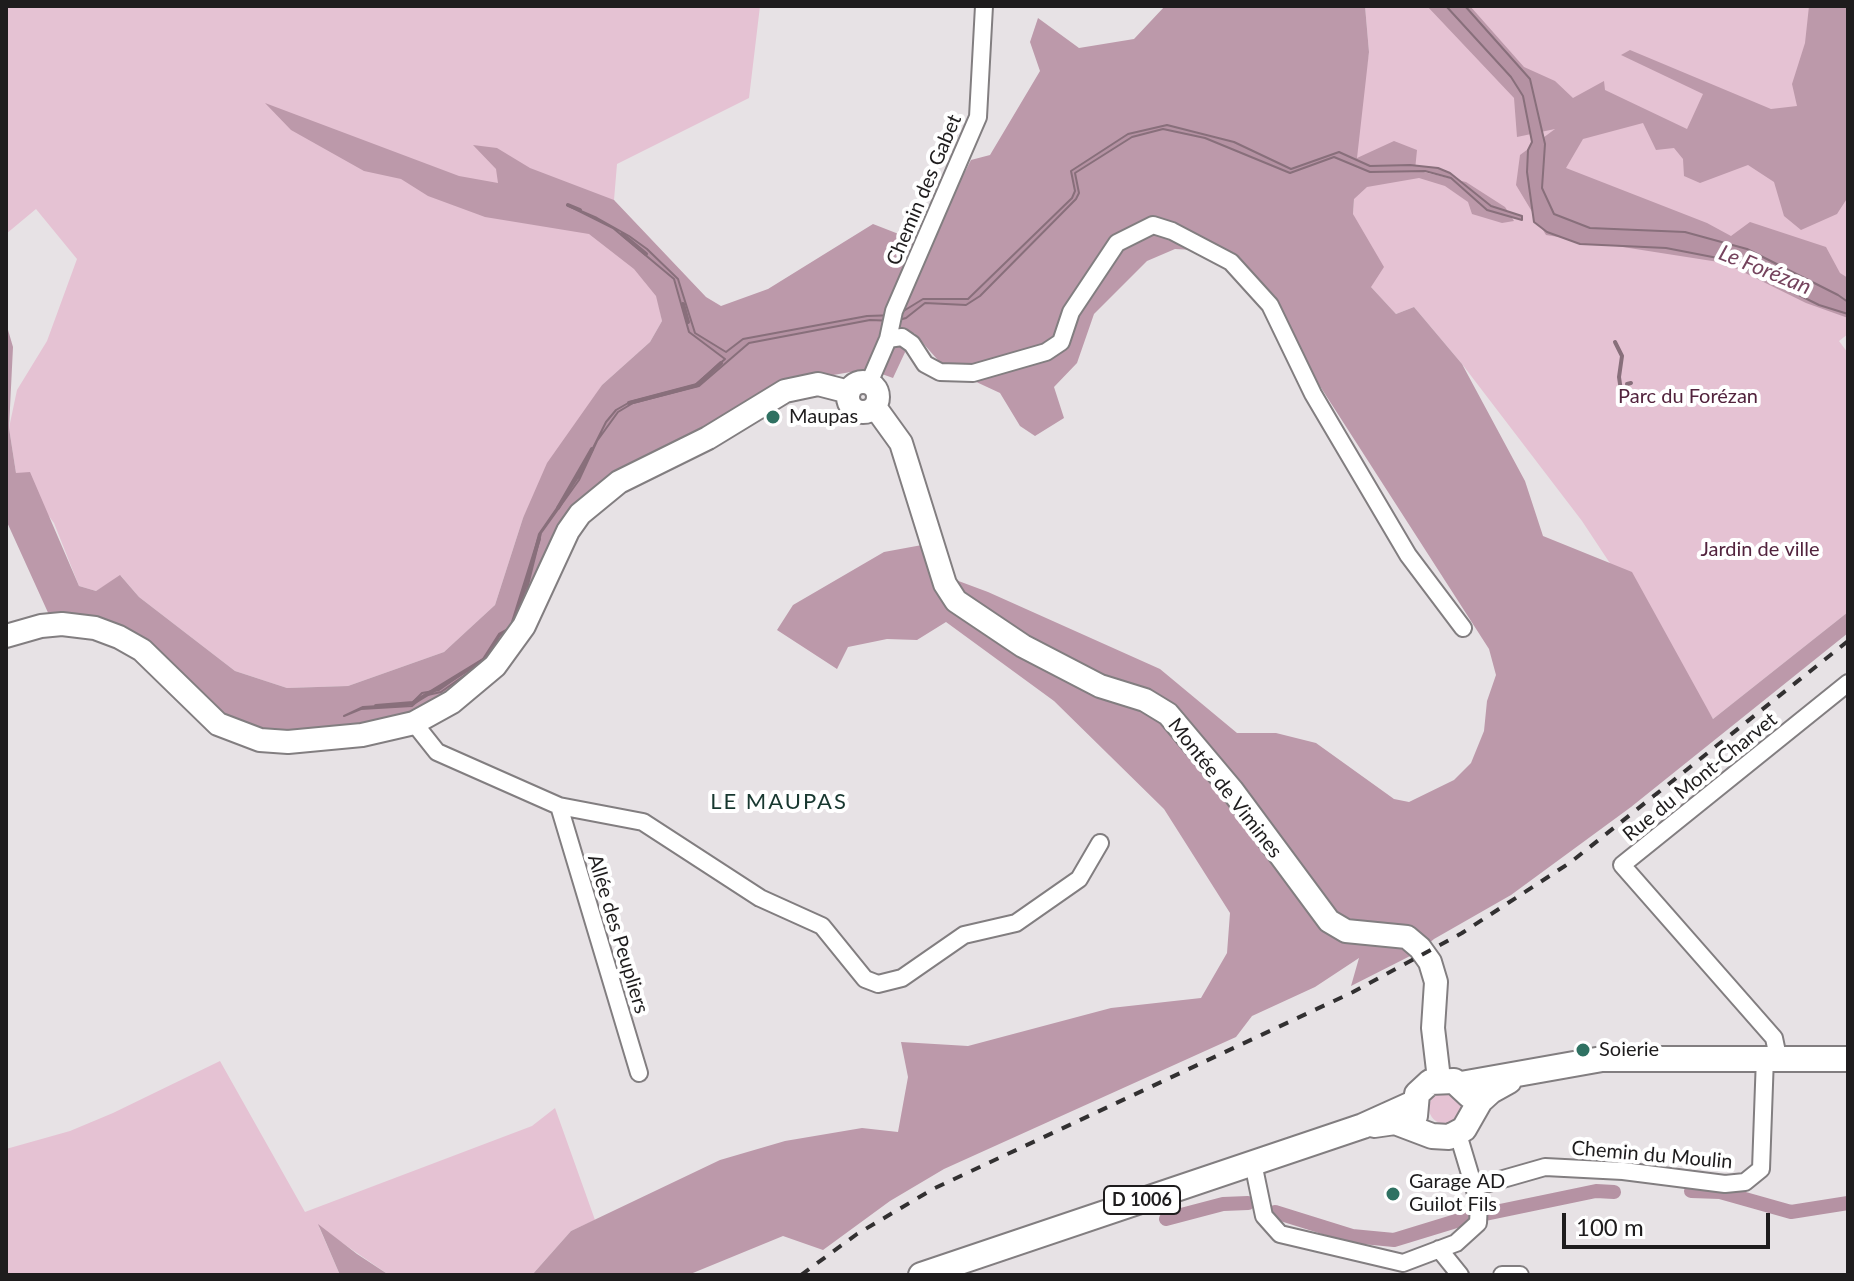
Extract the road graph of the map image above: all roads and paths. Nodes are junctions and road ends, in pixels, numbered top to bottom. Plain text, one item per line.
1 (984, 6) edge
2 (891, 325) junction
3 (859, 388) junction
4 (1463, 628) dead end
5 (6, 636) edge
6 (1848, 683) edge
7 (414, 723) junction
8 (559, 806) junction
9 (1100, 843) dead end
10 (1772, 1057) junction
11 (1848, 1059) edge
12 (1526, 1072) junction
13 (639, 1073) dead end
14 (1450, 1082) junction
15 (1414, 1103) junction
16 (1465, 1124) junction
17 (1363, 1126) junction
18 (1424, 1131) junction
19 (1253, 1163) junction
20 (1475, 1187) junction
21 (1439, 1249) junction
22 (921, 1275) edge
23 (1460, 1275) edge
24 (1502, 1275) edge
25 (1520, 1275) edge

1 - 2 street, Chemin des Gabet
2 - 3 street, Chemin des Gabet
2 - 4 street
3 - 7 street
3 - 14 street, Montée de Vimines
5 - 7 street
6 - 10 street, Rue du Mont-Charvet
7 - 8 street
8 - 9 street
8 - 13 street, Allée des Peupliers
10 - 11 main road
10 - 12 main road
10 - 20 street, Chemin du Moulin
12 - 14 main road
12 - 16 main road
14 - 15 main road
14 - 16 main road
15 - 17 main road, D 1006
15 - 18 main road
16 - 18 main road
16 - 20 street
17 - 18 main road, D 1006
17 - 19 main road, D 1006
19 - 21 street
19 - 22 main road, D 1006
20 - 21 street
21 - 23 street
24 - 25 street

